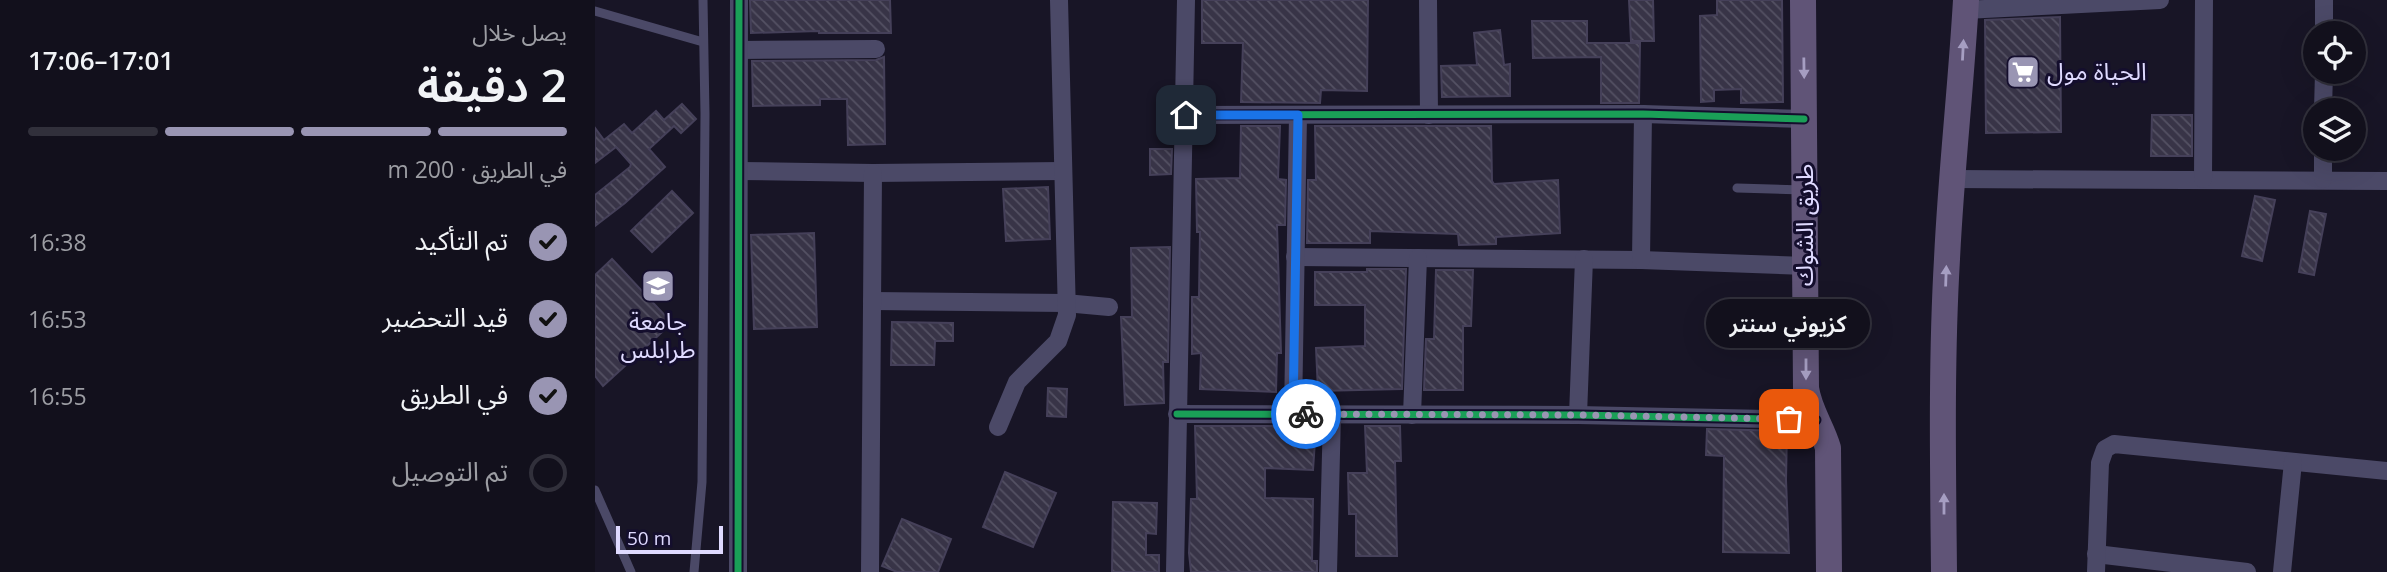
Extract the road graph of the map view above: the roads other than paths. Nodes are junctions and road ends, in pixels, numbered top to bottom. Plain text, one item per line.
1 (702, 0) edge
2 (739, 0) edge
3 (1059, 0) edge
4 (1186, 0) edge
5 (1428, 0) edge
6 (1803, 0) edge
7 (2148, 0) edge
8 (2160, 0) edge
9 (2204, 0) edge
10 (2324, 0) edge
11 (2046, 3) edge
12 (1965, 5) edge
13 (595, 11) edge
14 (2324, 21) edge
15 (703, 42) junction
16 (876, 49) dead end
17 (739, 50) junction
18 (1429, 114) junction
19 (1643, 114) junction
20 (1186, 115) junction
21 (1298, 115) junction
22 (1804, 118) junction
23 (2323, 161) edge
24 (739, 171) junction
25 (1062, 171) junction
26 (873, 173) junction
27 (1952, 179) junction
28 (2203, 179) junction
29 (2323, 179) junction
30 (2387, 181) edge
31 (1737, 188) dead end
32 (1805, 190) junction
33 (1296, 257) junction
34 (1417, 258) junction
35 (1584, 259) junction
36 (1641, 260) junction
37 (1805, 266) junction
38 (872, 302) junction
39 (1065, 303) junction
40 (1109, 307) dead end
41 (1177, 414) junction
42 (1293, 414) junction
43 (1332, 414) junction
44 (1412, 415) junction
45 (1578, 415) junction
46 (1816, 420) junction
47 (997, 427) dead end
48 (2293, 462) junction
49 (2387, 471) edge
50 (595, 490) edge
51 (2097, 554) junction
52 (631, 572) edge
53 (694, 572) edge
54 (738, 572) edge
55 (870, 572) edge
56 (1175, 572) edge
57 (1328, 572) edge
58 (1829, 572) edge
59 (1944, 572) edge
60 (2096, 572) edge
61 (2247, 572) edge
62 (2282, 572) edge

1 - 15 lane
2 - 17 street
3 - 25 street
4 - 20 street
5 - 18 street
6 -> 22 main road, طريق الشوك
7 - 8 street
7 - 11 street
9 - 28 street
10 - 14 street
11 - 12 street
27 -> 12 main road
13 - 15 lane
15 - 53 lane
16 - 17 street
17 - 24 street
18 - 19 street
18 - 21 street
19 - 22 street
19 - 36 street
20 - 21 street
20 - 41 street
21 - 33 street
22 - 32 main road, طريق الشوك
23 - 29 street
24 - 26 street
24 - 54 street
25 - 26 street
25 - 39 street
26 - 38 street
27 - 28 street
59 -> 27 main road
28 - 29 street
29 - 30 street
31 - 32 lane
32 - 37 main road, طريق الشوك
33 - 34 street
33 - 42 street
34 - 35 street
34 - 44 street
35 - 36 street
35 - 45 street
36 - 37 street
37 -> 46 main road, طريق الشوك
38 - 39 street
38 - 55 street
39 - 40 street
39 - 47 street
41 - 42 street
41 - 56 street
42 - 43 street
43 - 44 street
43 - 57 street
44 - 45 street
45 - 46 street
46 - 58 main road, طريق الشوك
48 - 49 street
48 - 51 street
48 - 62 street
50 - 52 lane
51 - 60 street
51 - 61 street

